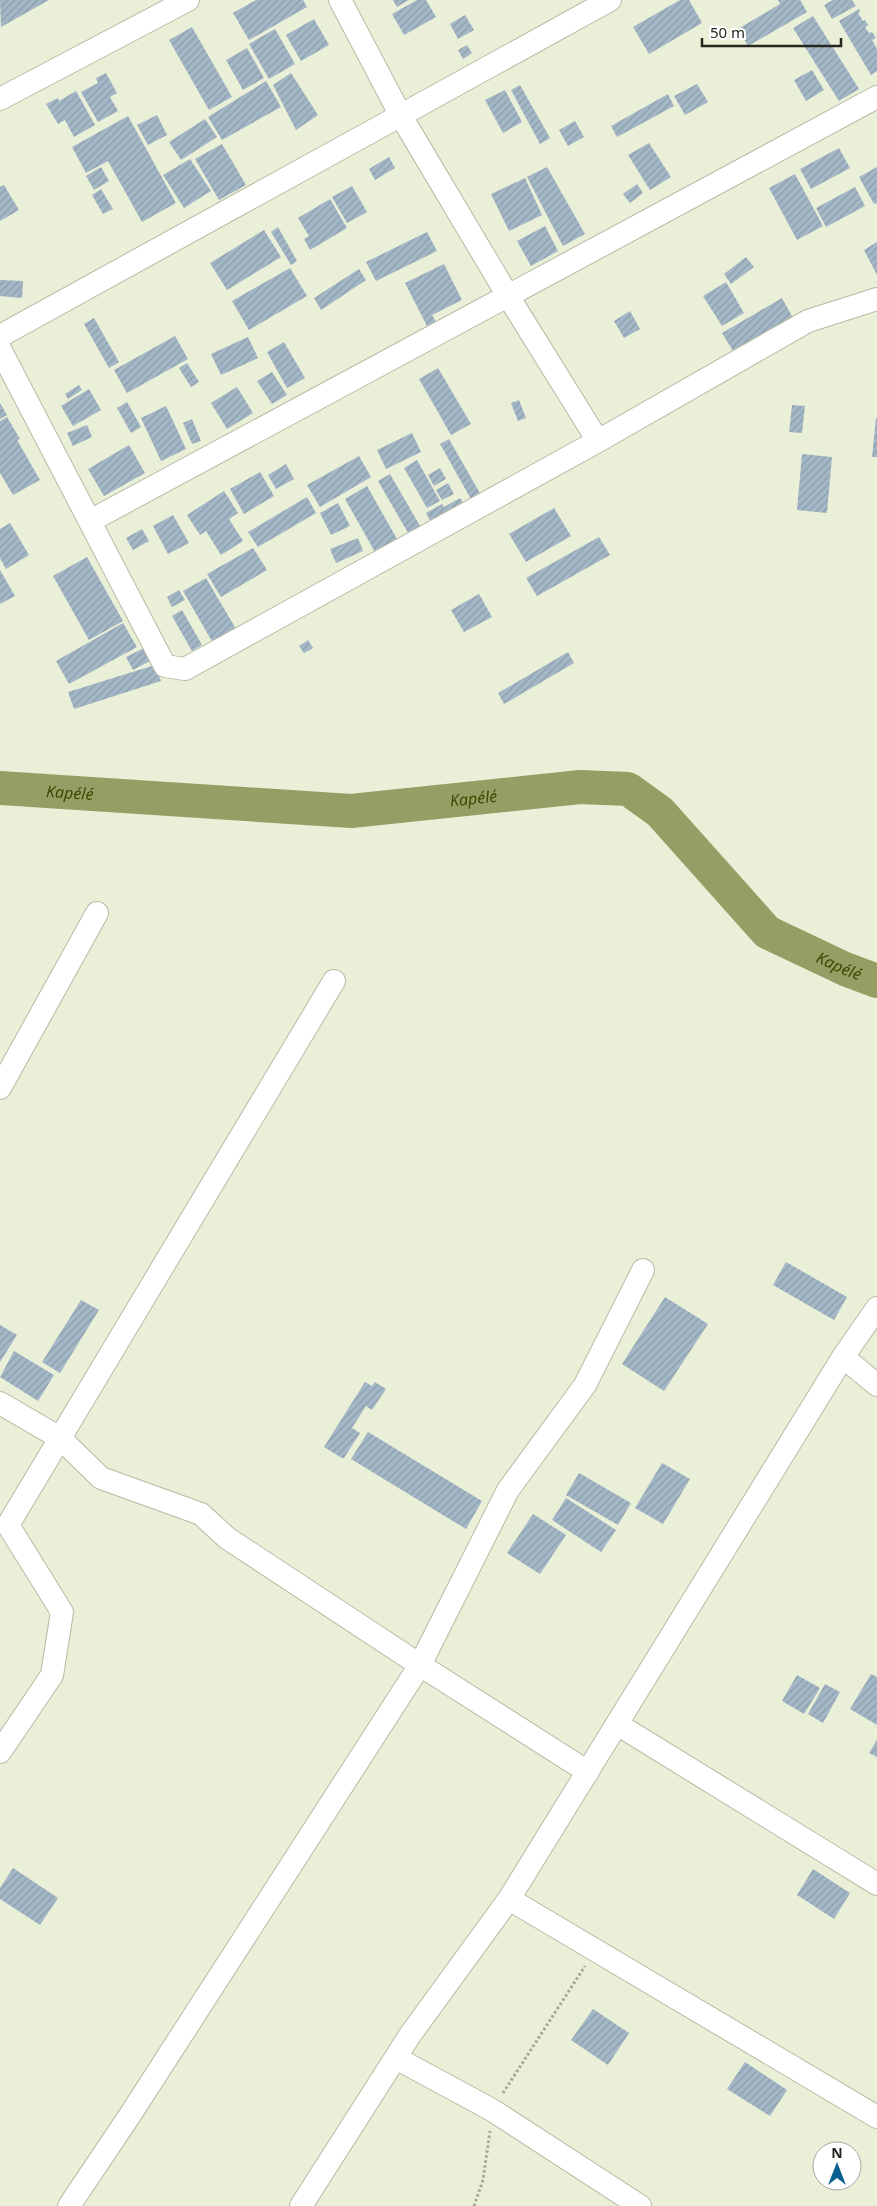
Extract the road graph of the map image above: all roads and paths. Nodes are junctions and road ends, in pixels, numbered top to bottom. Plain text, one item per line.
1 (188, 0) edge
2 (340, 0) edge
3 (610, 0) edge
4 (877, 97) edge
5 (0, 99) edge
6 (401, 116) junction
7 (508, 296) junction
8 (877, 299) edge
9 (0, 336) edge
10 (0, 349) edge
11 (598, 441) junction
12 (90, 521) junction
13 (97, 913) dead end
14 (334, 981) dead end
15 (0, 1088) edge
16 (643, 1270) dead end
17 (877, 1308) edge
18 (843, 1357) junction
19 (877, 1385) edge
20 (0, 1403) edge
21 (60, 1438) junction
22 (420, 1665) junction
23 (617, 1724) junction
24 (0, 1752) edge
25 (588, 1772) junction
26 (877, 1884) edge
27 (510, 1899) junction
28 (595, 1950) junction
29 (396, 2058) junction
30 (492, 2110) junction
31 (877, 2117) edge
32 (69, 2206) edge
33 (301, 2206) edge
34 (474, 2206) edge
35 (640, 2206) edge

1 - 5 street
2 - 6 street
3 - 6 street
4 - 7 street
6 - 7 street
6 - 9 street
7 - 11 street
7 - 12 street
8 - 11 street
10 - 12 street
11 - 12 street
13 - 15 street
14 - 21 street
16 - 22 street
17 - 18 street
18 - 19 street
18 - 23 street
20 - 21 street
21 - 22 street
21 - 24 street
22 - 25 street
22 - 32 street
23 - 25 street
23 - 26 street
25 - 27 street
27 - 28 street
27 - 29 street
28 - 30 path
28 - 31 street
29 - 30 street
29 - 33 street
30 - 34 path
30 - 35 street

